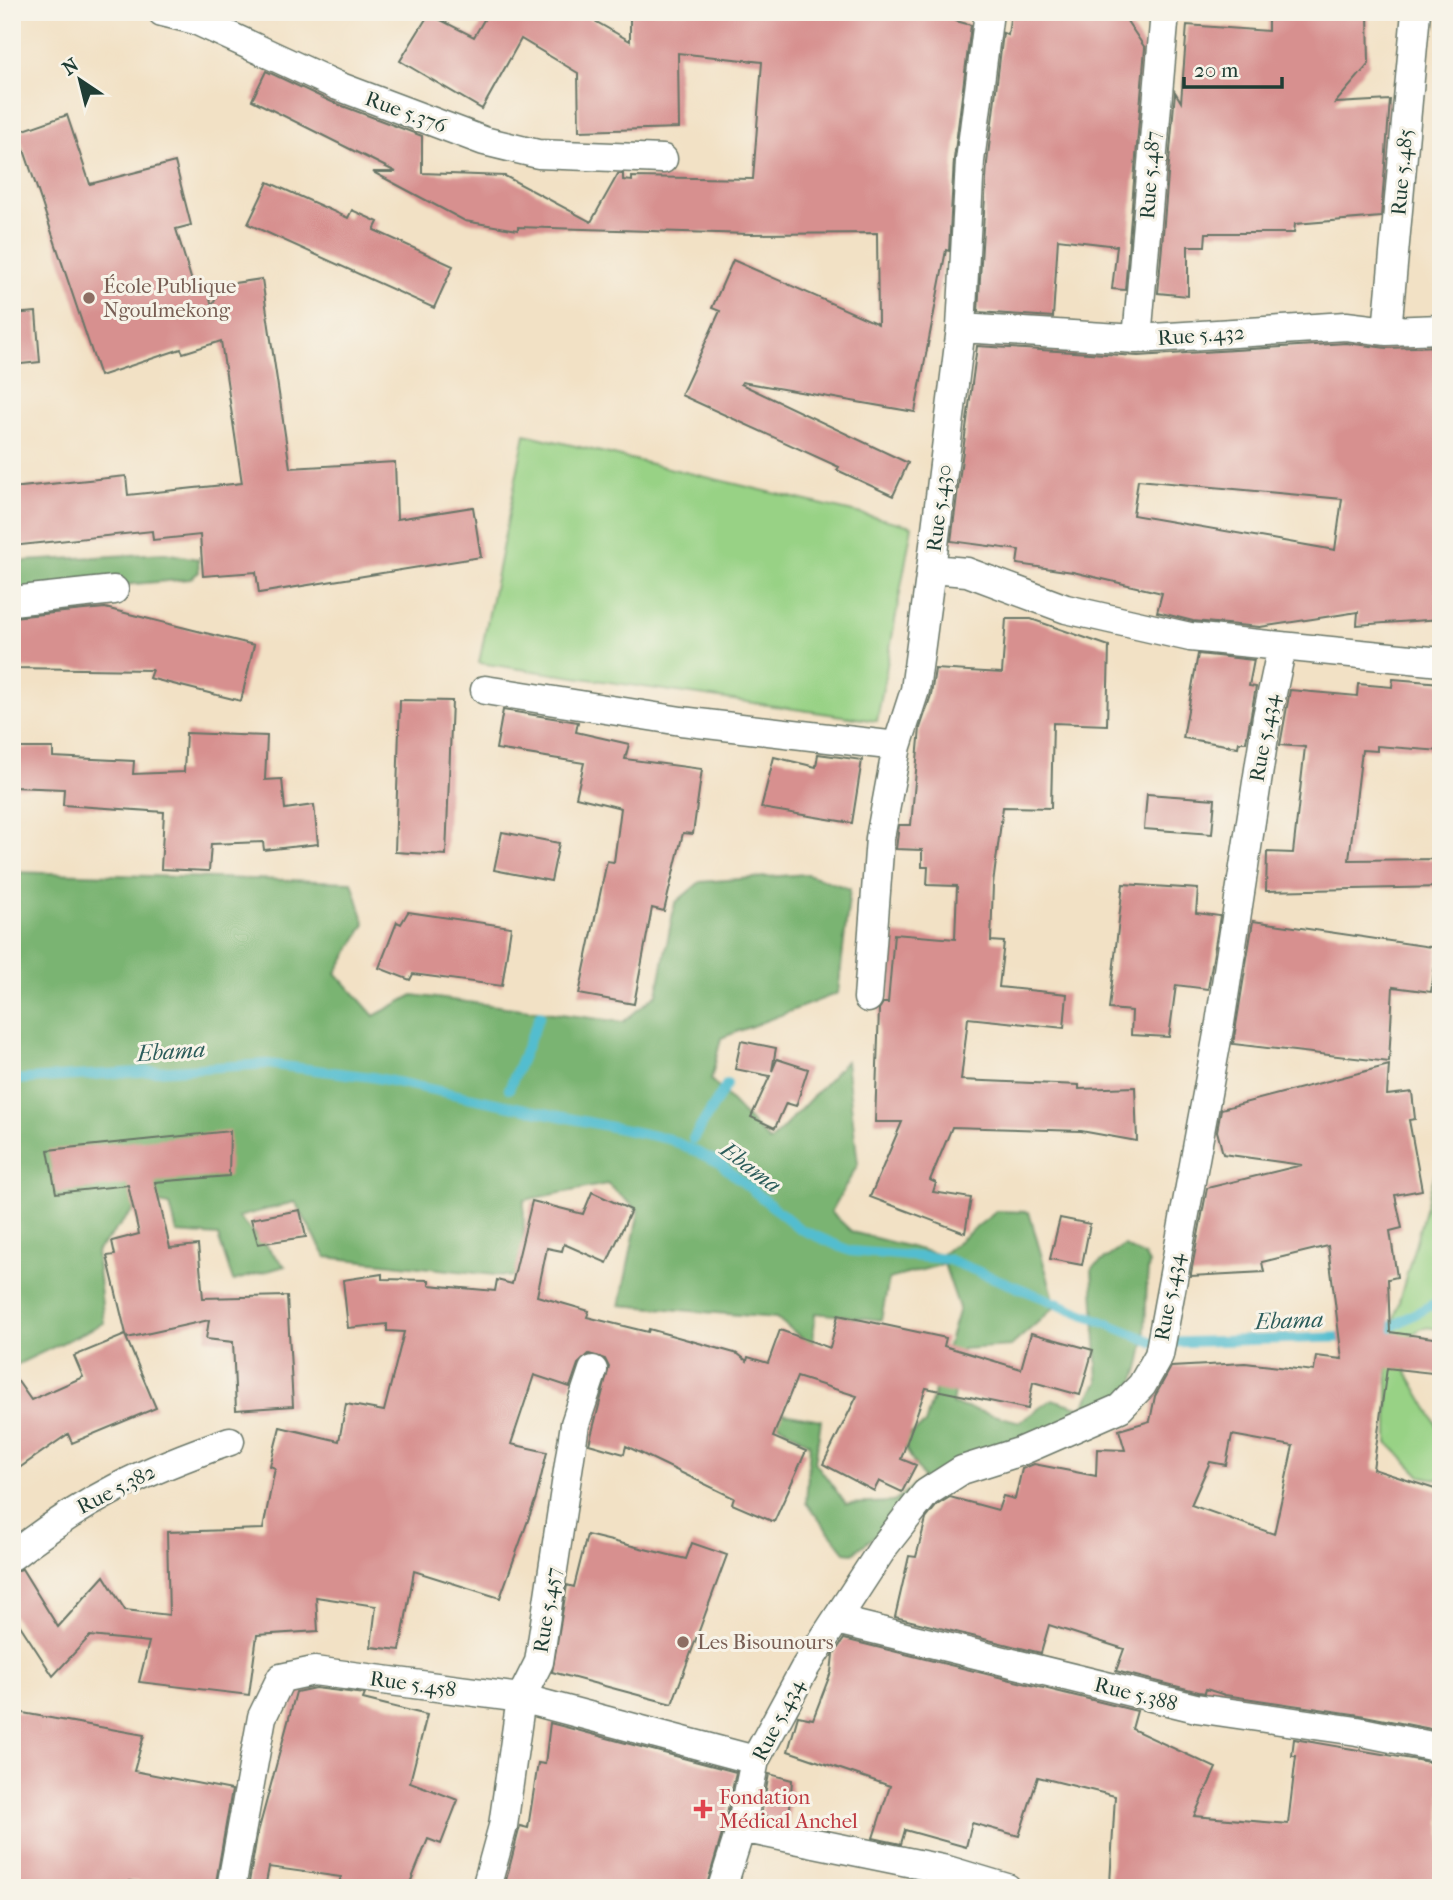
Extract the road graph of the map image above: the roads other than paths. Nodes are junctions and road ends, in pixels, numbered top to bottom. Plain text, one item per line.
1 (163, 12) edge
2 (989, 12) edge
3 (1165, 12) edge
4 (1416, 12) edge
5 (663, 159) dead end
6 (961, 328) junction
7 (1441, 329) edge
8 (1387, 331) junction
9 (1137, 339) junction
10 (932, 569) junction
11 (114, 590) dead end
12 (12, 601) edge
13 (1282, 646) junction
14 (1441, 662) edge
15 (485, 690) dead end
16 (897, 746) junction
17 (868, 998) dead end
18 (593, 1370) dead end
19 (230, 1441) dead end
20 (12, 1556) edge
21 (836, 1620) junction
22 (521, 1698) junction
23 (1441, 1748) edge
24 (755, 1760) junction
25 (741, 1828) junction
26 (231, 1888) edge
27 (486, 1888) edge
28 (722, 1888) edge
29 (1007, 1888) edge

1 - 5 street, Rue 5.376
2 - 6 street, Rue 5.430
3 - 9 street, Rue 5.487
4 - 8 street, Rue 5.485
6 - 9 street, Rue 5.432
6 - 10 street, Rue 5.430
7 - 8 street, Rue 5.432
8 - 9 street, Rue 5.432
10 - 13 street, Rue 5.430
10 - 16 street
11 - 12 street
13 - 14 street, Rue 5.430
13 - 21 street, Rue 5.434
15 - 16 street
16 - 17 street
18 - 22 street, Rue 5.457
19 - 20 street, Rue 5.382
21 - 23 street, Rue 5.388
21 - 24 street, Rue 5.434
22 - 24 street, Rue 5.458
22 - 26 street, Rue 5.458
22 - 27 street, Rue 5.457
24 - 25 street, Rue 5.434
25 - 28 street, Rue 5.434
25 - 29 street

